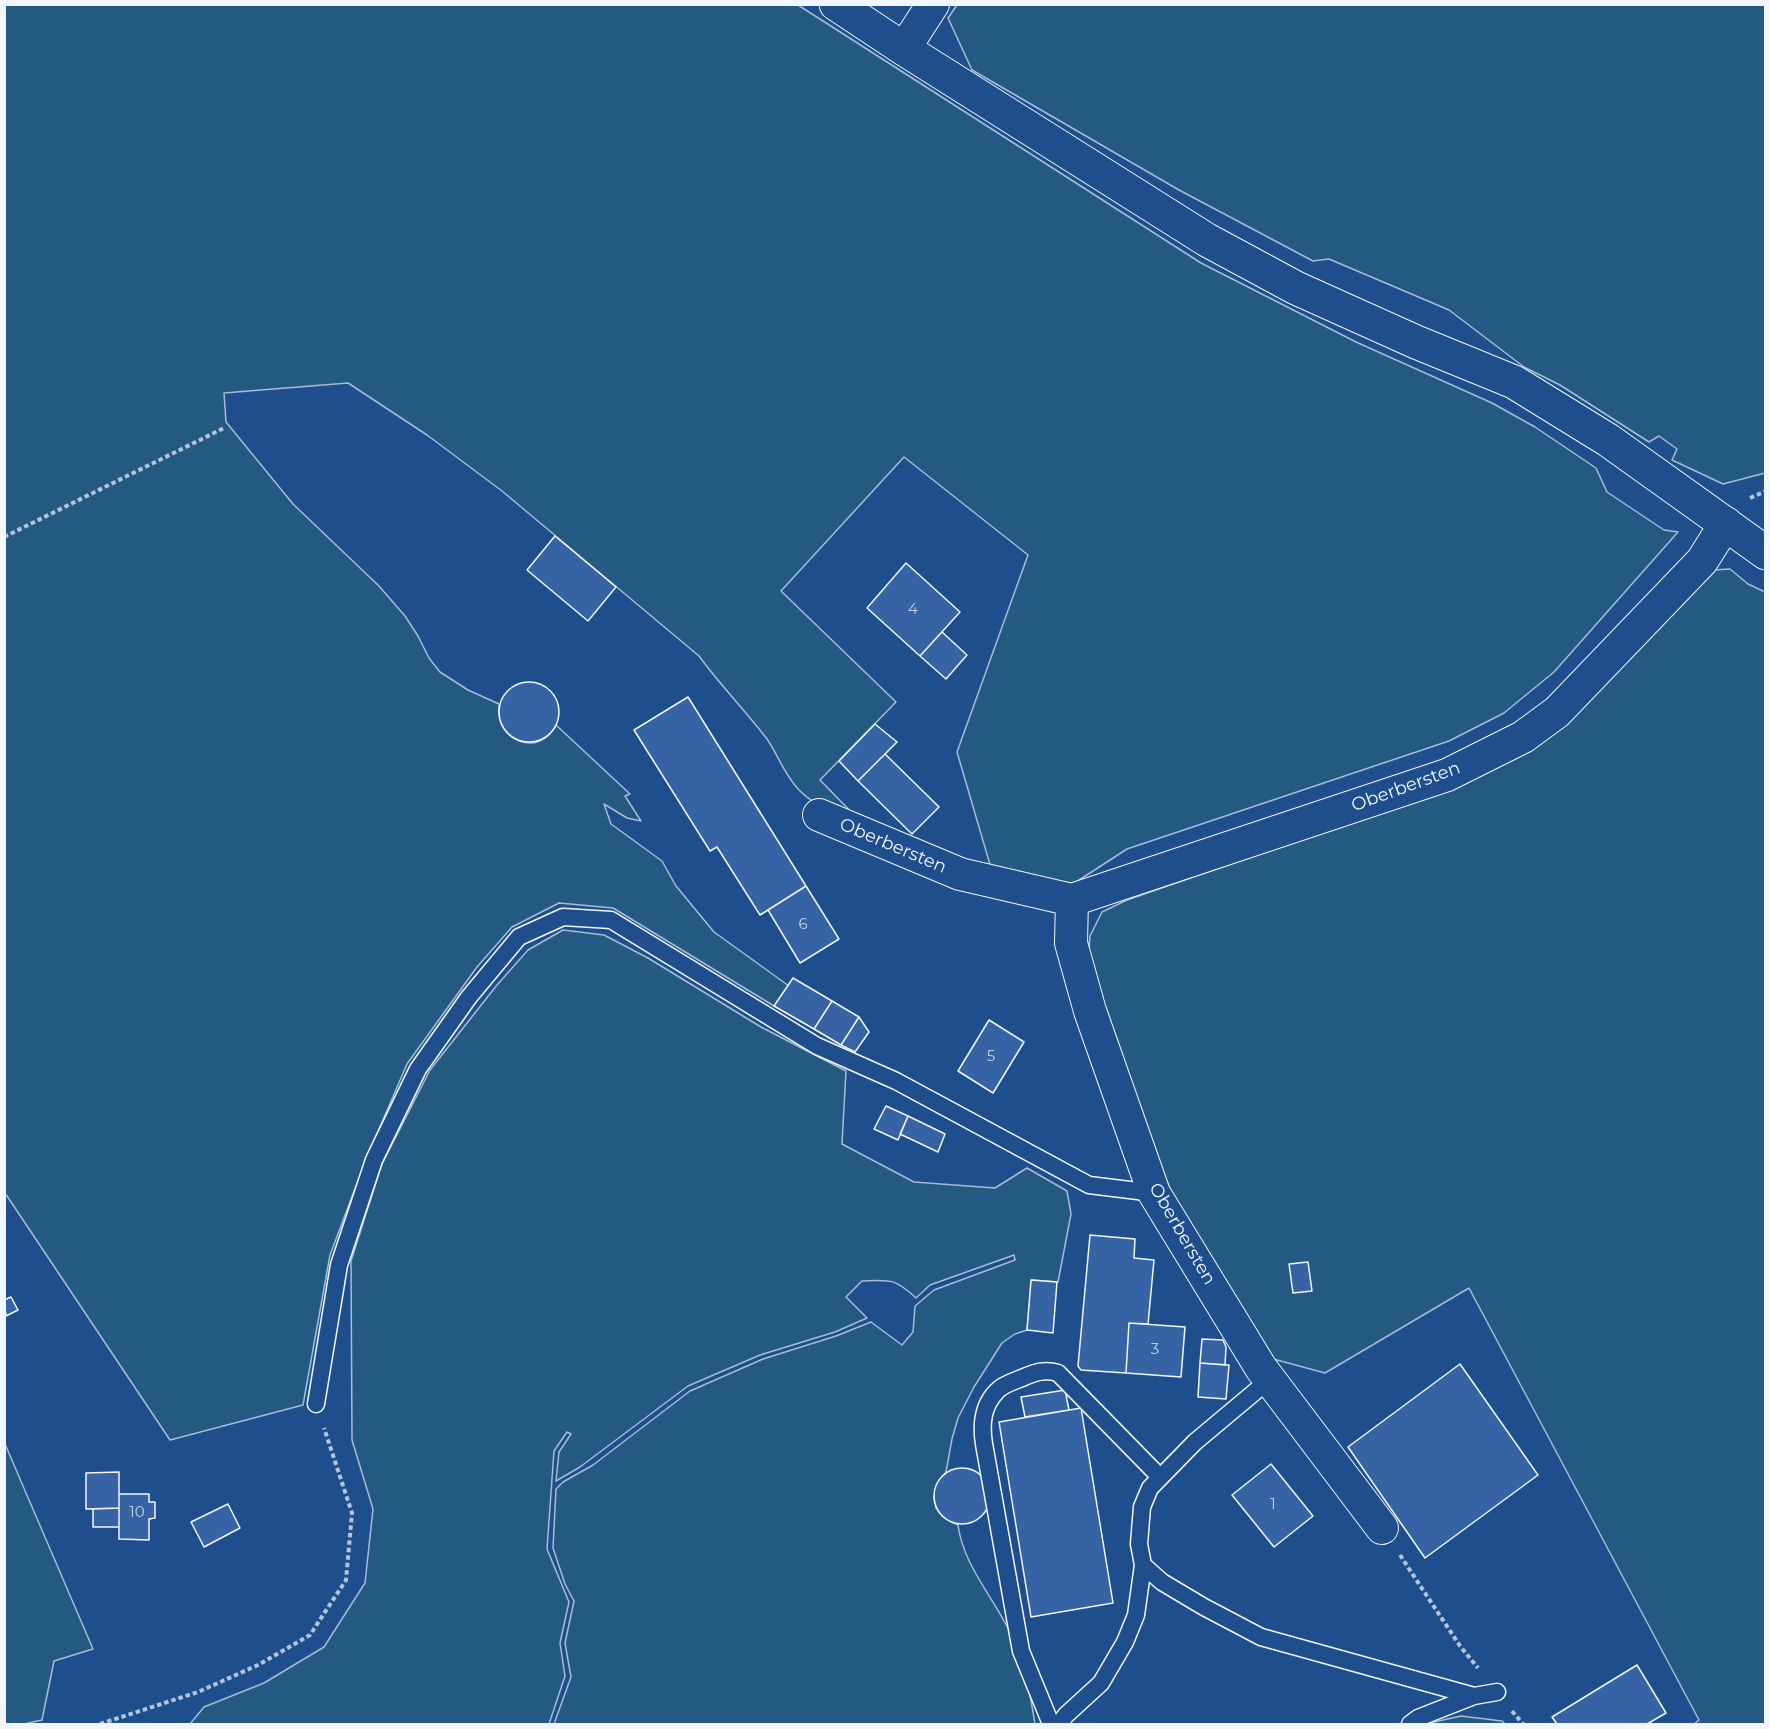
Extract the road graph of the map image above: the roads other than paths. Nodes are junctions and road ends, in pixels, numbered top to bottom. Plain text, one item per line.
1 (836, 4) edge
2 (933, 4) edge
3 (904, 49) junction
4 (1726, 523) junction
5 (1766, 553) edge
6 (819, 815) dead end
7 (1072, 900) junction
8 (1154, 1193) junction
9 (1269, 1380) junction
10 (316, 1404) road end
11 (1160, 1477) junction
12 (1382, 1528) road end
13 (1143, 1565) junction
14 (1497, 1692) road end
15 (1474, 1696) junction
16 (1051, 1725) edge
17 (1059, 1725) edge
18 (1410, 1725) edge

1 - 3 street
2 - 3 street
3 - 4 street
4 - 5 street
4 - 7 street, Oberbersten
6 - 7 street, Oberbersten
7 - 8 street, Oberbersten
8 - 9 street, Oberbersten
8 - 10 lane
9 - 11 lane
9 - 12 street, Oberbersten
11 - 13 lane
11 - 16 lane
13 - 15 lane
13 - 17 lane
14 - 15 lane
15 - 18 lane

